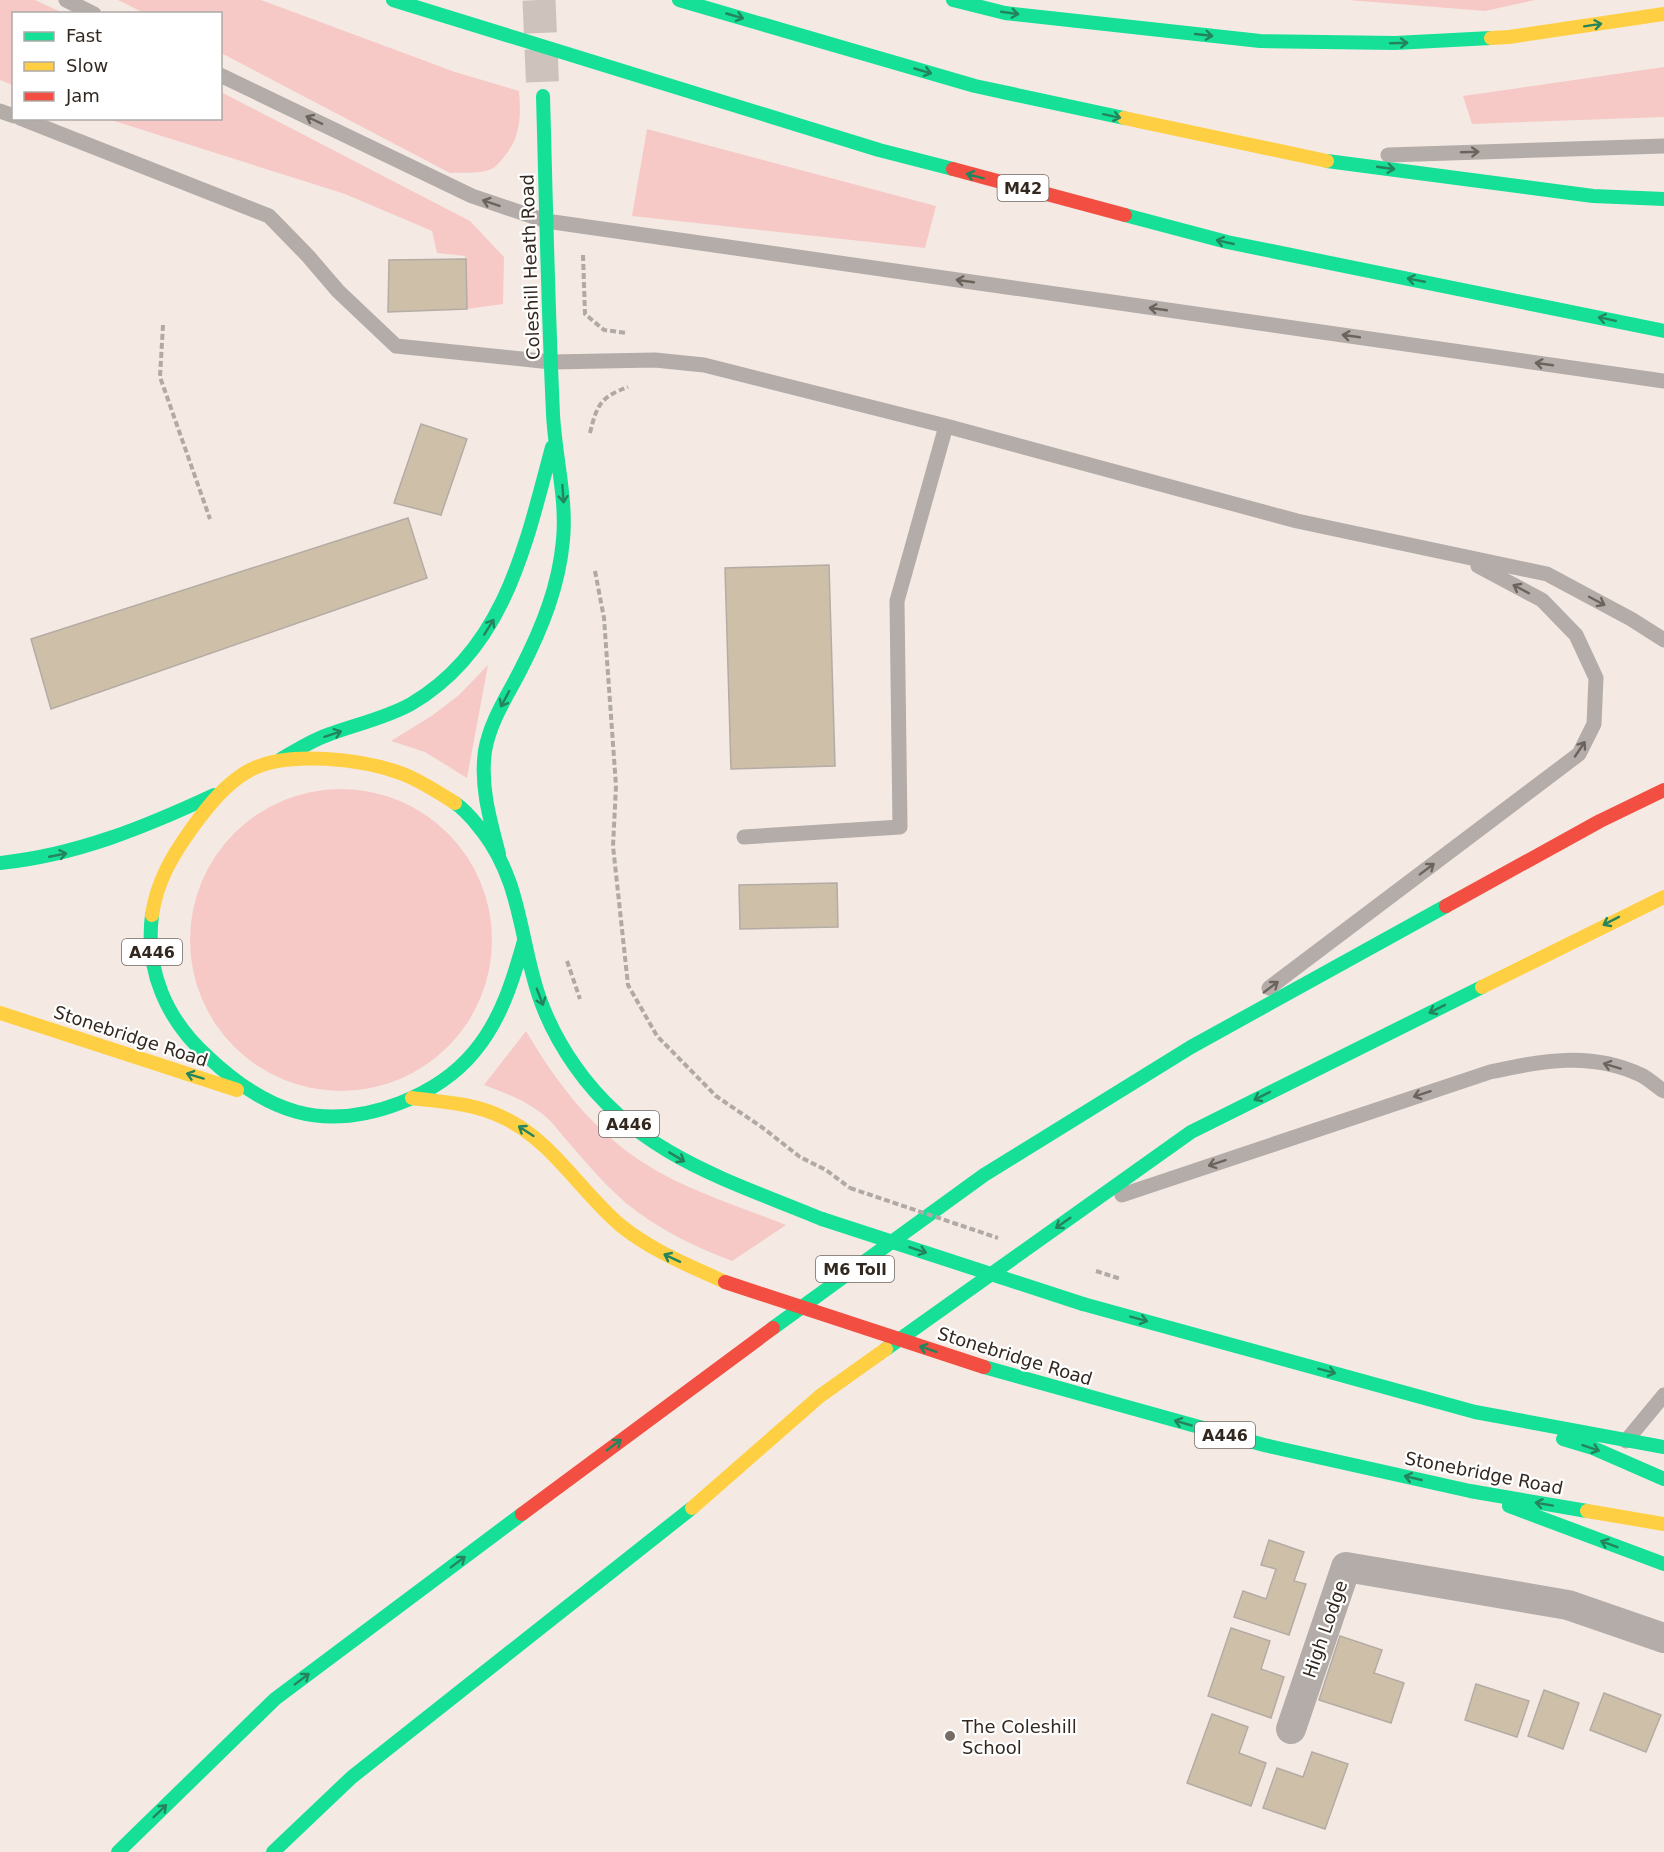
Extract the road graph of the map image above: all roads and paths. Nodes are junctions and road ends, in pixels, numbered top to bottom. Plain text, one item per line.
1 (66, 0) edge
2 (393, 0) edge
3 (679, 0) edge
4 (953, 0) edge
5 (90, 12) edge
6 (1664, 14) edge
7 (222, 76) edge
8 (543, 96) tunnel mouth
9 (25, 120) edge
10 (1664, 146) edge
11 (1306, 158) junction
12 (1664, 200) edge
13 (546, 221) junction
14 (583, 226) junction
15 (163, 326) dead end
16 (1664, 331) edge
17 (645, 360) junction
18 (551, 362) junction
19 (1664, 381) edge
20 (946, 426) junction
21 (555, 436) junction
22 (588, 443) dead end
23 (210, 519) dead end
24 (1462, 558) junction
25 (594, 564) dead end
26 (1664, 640) edge
27 (281, 759) junction
28 (1664, 790) edge
29 (219, 792) junction
30 (744, 837) dead end
31 (499, 854) junction
32 (0, 863) edge
33 (1664, 897) edge
34 (525, 940) junction
35 (566, 958) dead end
36 (580, 1001) dead end
37 (0, 1012) edge
38 (1191, 1047) junction
39 (1664, 1091) edge
40 (251, 1094) junction
41 (412, 1098) junction
42 (842, 1188) dead end
43 (850, 1188) junction
44 (1086, 1207) junction
45 (1008, 1241) dead end
46 (1087, 1268) dead end
47 (1121, 1279) dead end
48 (1664, 1395) edge
49 (1475, 1412) junction
50 (1626, 1440) junction
51 (1664, 1447) edge
52 (1664, 1479) edge
53 (1470, 1491) junction
54 (1664, 1524) edge
55 (1664, 1564) edge
56 (1664, 1638) edge
57 (1291, 1729) dead end
58 (118, 1852) edge
59 (273, 1852) edge

1 - 5 lane
16 -> 2 main road, M42
3 -> 11 main road
4 -> 6 main road
13 -> 7 lane
8 - 13 main road, Coleshill Heath Road
9 - 18 lane
11 -> 10 lane
11 -> 12 main road
13 - 14 lane
13 - 18 main road, Coleshill Heath Road
14 - 17 path
19 -> 14 lane
15 - 23 path
17 - 18 lane
17 - 20 lane
17 - 22 path
18 - 21 main road, Coleshill Heath Road
20 - 24 lane
20 - 30 lane
27 -> 21 main road, Coleshill Heath Road
21 -> 31 main road, Coleshill Heath Road
24 -> 26 lane
38 -> 24 lane
25 - 43 path
27 - 29 main road, A446
27 - 31 main road, A446
28 - 38 main road, M6 Toll
32 -> 29 main road, A446
29 - 40 main road, A446
31 - 34 main road, A446
33 -> 44 main road
34 - 41 main road, A446
34 -> 49 main road, A446, bridge
35 - 36 path
40 -> 37 main road, Stonebridge Road / A446
58 -> 38 main road, M6 Toll
39 -> 44 lane
40 - 41 main road, A446
53 -> 41 main road, Stonebridge Road / A446, bridge
42 - 43 path
43 - 45 path, bridge
44 -> 59 main road
46 - 47 path, bridge
48 - 50 lane
49 - 50 main road, A446
49 -> 52 main road
50 - 51 main road, A446
54 -> 53 main road, Stonebridge Road / A446
55 -> 53 main road
56 - 57 street, High Lodge

